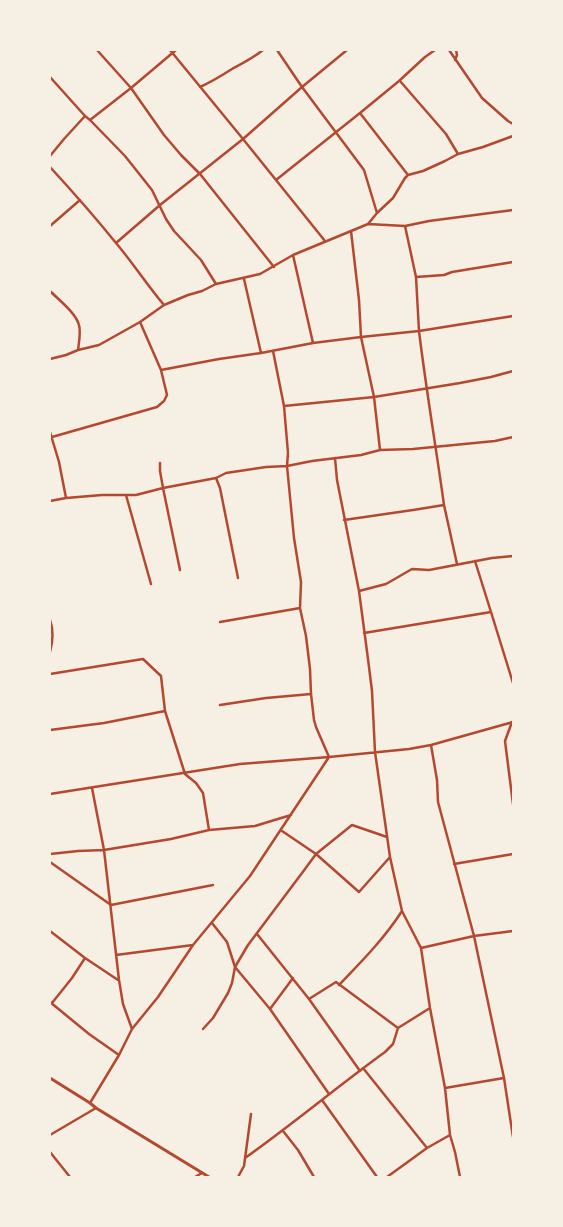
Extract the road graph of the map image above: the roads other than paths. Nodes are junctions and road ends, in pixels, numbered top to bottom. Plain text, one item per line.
1 (97, 50) edge
2 (170, 50) edge
3 (176, 50) edge
4 (263, 50) edge
5 (277, 50) edge
6 (347, 50) edge
7 (435, 50) edge
8 (449, 50) edge
9 (456, 50) edge
10 (172, 53) junction
11 (455, 60) junction
12 (50, 77) edge
13 (399, 81) junction
14 (302, 87) junction
15 (131, 88) junction
16 (200, 88) junction
17 (360, 113) junction
18 (85, 116) junction
19 (90, 120) junction
20 (513, 124) edge
21 (336, 132) junction
22 (513, 136) edge
23 (243, 139) junction
24 (458, 154) junction
25 (50, 156) edge
26 (50, 167) edge
27 (200, 174) junction
28 (408, 175) junction
29 (276, 180) junction
30 (80, 200) junction
31 (160, 205) junction
32 (513, 210) edge
33 (377, 212) junction
34 (368, 224) junction
35 (50, 226) edge
36 (405, 226) junction
37 (351, 231) junction
38 (324, 242) junction
39 (116, 243) junction
40 (293, 256) junction
41 (513, 262) edge
42 (274, 267) junction
43 (416, 277) junction
44 (244, 278) junction
45 (216, 284) junction
46 (50, 291) edge
47 (164, 305) junction
48 (513, 316) edge
49 (140, 322) junction
50 (419, 331) junction
51 (362, 336) junction
52 (313, 343) junction
53 (78, 350) junction
54 (273, 351) junction
55 (261, 353) junction
56 (50, 359) edge
57 (161, 370) junction
58 (513, 371) edge
59 (426, 389) junction
60 (374, 397) junction
61 (284, 406) junction
62 (50, 432) edge
63 (52, 437) junction
64 (513, 437) edge
65 (436, 447) junction
66 (380, 450) junction
67 (335, 458) junction
68 (160, 463) dead end
69 (287, 466) junction
70 (216, 478) junction
71 (163, 488) junction
72 (126, 495) junction
73 (66, 498) junction
74 (50, 501) edge
75 (444, 504) junction
76 (344, 520) junction
77 (513, 556) edge
78 (475, 561) junction
79 (457, 564) junction
80 (180, 570) dead end
81 (238, 578) dead end
82 (151, 584) dead end
83 (359, 591) junction
84 (300, 608) junction
85 (491, 612) junction
86 (50, 620) edge
87 (220, 622) dead end
88 (364, 633) junction
89 (51, 643) edge
90 (50, 652) edge
91 (512, 670) edge
92 (50, 674) edge
93 (513, 682) edge
94 (311, 694) junction
95 (220, 705) dead end
96 (166, 711) junction
97 (512, 722) edge
98 (50, 730) edge
99 (432, 745) junction
100 (375, 752) junction
101 (329, 757) junction
102 (185, 774) junction
103 (92, 788) junction
104 (50, 794) edge
105 (513, 804) edge
106 (292, 814) junction
107 (209, 830) junction
108 (282, 830) junction
109 (388, 837) junction
110 (104, 850) junction
111 (50, 854) edge
112 (316, 854) junction
113 (513, 854) edge
114 (390, 857) junction
115 (50, 862) edge
116 (454, 864) junction
117 (213, 885) dead end
118 (111, 905) junction
119 (402, 911) junction
120 (212, 923) junction
121 (50, 931) edge
122 (513, 931) edge
123 (257, 934) junction
124 (474, 936) junction
125 (193, 945) junction
126 (421, 948) junction
127 (116, 955) junction
128 (85, 958) junction
129 (235, 967) junction
130 (293, 978) junction
131 (119, 980) junction
132 (339, 985) junction
133 (309, 999) junction
134 (51, 1003) edge
135 (430, 1008) junction
136 (270, 1009) junction
137 (398, 1028) junction
138 (132, 1029) junction
139 (204, 1029) dead end
140 (119, 1056) junction
141 (363, 1068) junction
142 (360, 1072) junction
143 (50, 1078) edge
144 (504, 1078) junction
145 (445, 1088) junction
146 (329, 1094) junction
147 (322, 1100) junction
148 (90, 1103) junction
149 (96, 1108) junction
150 (251, 1114) dead end
151 (283, 1131) junction
152 (50, 1135) edge
153 (450, 1136) junction
154 (513, 1137) edge
155 (426, 1148) junction
156 (50, 1152) edge
157 (245, 1158) junction
158 (202, 1172) junction
159 (70, 1177) edge
160 (195, 1177) edge
161 (209, 1177) edge
162 (238, 1177) edge
163 (314, 1177) edge
164 (377, 1177) edge
165 (387, 1177) edge
166 (460, 1177) edge

1 - 15 street
2 - 10 street
3 - 10 street
4 - 16 street
5 - 14 street
6 - 14 street
7 - 13 street
8 - 11 street
9 - 11 street
10 - 15 street
10 - 16 street
11 - 20 street
12 - 18 street
13 - 17 street
13 - 24 street
14 - 21 street
14 - 23 street
15 - 19 street
15 - 27 street
16 - 23 street
17 - 21 street
17 - 28 street
18 - 19 street
18 - 25 street
19 - 31 street
21 - 29 street
21 - 33 street
22 - 24 street
23 - 27 street
23 - 29 street
24 - 28 street
26 - 30 street
27 - 31 street
27 - 42 street
28 - 33 street
29 - 38 street
30 - 35 street
30 - 39 street
31 - 39 street
31 - 45 street
32 - 36 street
33 - 34 street
34 - 36 street
34 - 37 street
36 - 43 street
37 - 38 street
37 - 51 street
38 - 40 street
39 - 47 street
40 - 42 street
40 - 52 street
41 - 43 street
42 - 44 street
43 - 50 street
44 - 45 street
44 - 55 street
45 - 47 street
46 - 53 street
47 - 49 street
48 - 50 street
49 - 53 street
49 - 57 street
50 - 51 street
50 - 59 street
51 - 52 street
51 - 60 street
52 - 54 street
53 - 56 street
54 - 55 street
54 - 61 street
55 - 57 street
57 - 63 street
58 - 59 street
59 - 60 street
59 - 65 street
60 - 61 street
60 - 66 street
61 - 69 street
62 - 63 street
63 - 73 street
64 - 65 street
65 - 66 street
65 - 75 street
66 - 67 street
67 - 69 street
67 - 76 street
68 - 71 street
69 - 70 street
69 - 84 street
70 - 71 street
70 - 81 street
71 - 72 street
71 - 80 street
72 - 73 street
72 - 82 street
73 - 74 street
75 - 76 street
75 - 79 street
76 - 83 street
77 - 78 street
78 - 79 street
78 - 85 street
79 - 83 street
83 - 88 street
84 - 87 street
84 - 94 street
85 - 88 street
85 - 91 street
86 - 89 street
88 - 100 street
89 - 90 street
91 - 93 street
92 - 96 street
94 - 95 street
94 - 101 street
96 - 98 street
96 - 102 street
97 - 99 street
97 - 105 street
99 - 100 street
99 - 116 street
100 - 101 street
100 - 109 street
101 - 102 street
101 - 106 street
102 - 103 street
102 - 107 street
103 - 104 street
103 - 110 street
106 - 107 street
106 - 108 street
107 - 110 street
108 - 112 street
108 - 120 street
109 - 112 street
109 - 114 street
110 - 111 street
110 - 118 street
112 - 114 street
112 - 123 street
113 - 116 street
114 - 119 street
115 - 118 street
116 - 124 street
117 - 118 street
118 - 127 street
119 - 126 street
119 - 132 street
120 - 125 street
120 - 129 street
121 - 128 street
122 - 124 street
123 - 129 street
123 - 130 street
124 - 126 street
124 - 144 street
125 - 127 street
125 - 138 street
126 - 135 street
127 - 131 street
128 - 131 street
128 - 134 street
129 - 136 street
129 - 139 street
130 - 133 street
130 - 136 street
131 - 138 street
132 - 133 street
132 - 137 street
133 - 142 street
134 - 140 street
135 - 137 street
135 - 145 street
136 - 146 street
137 - 141 street
138 - 140 street
140 - 148 street
141 - 142 street
141 - 155 street
142 - 146 street
143 - 148 street
144 - 145 street
144 - 154 street
145 - 153 street
146 - 147 street
147 - 151 street
147 - 164 street
148 - 149 street
149 - 152 street
149 - 158 street
150 - 157 street
151 - 157 street
151 - 163 street
153 - 155 street
153 - 166 street
155 - 165 street
156 - 159 street
157 - 162 street
158 - 160 street
158 - 161 street

